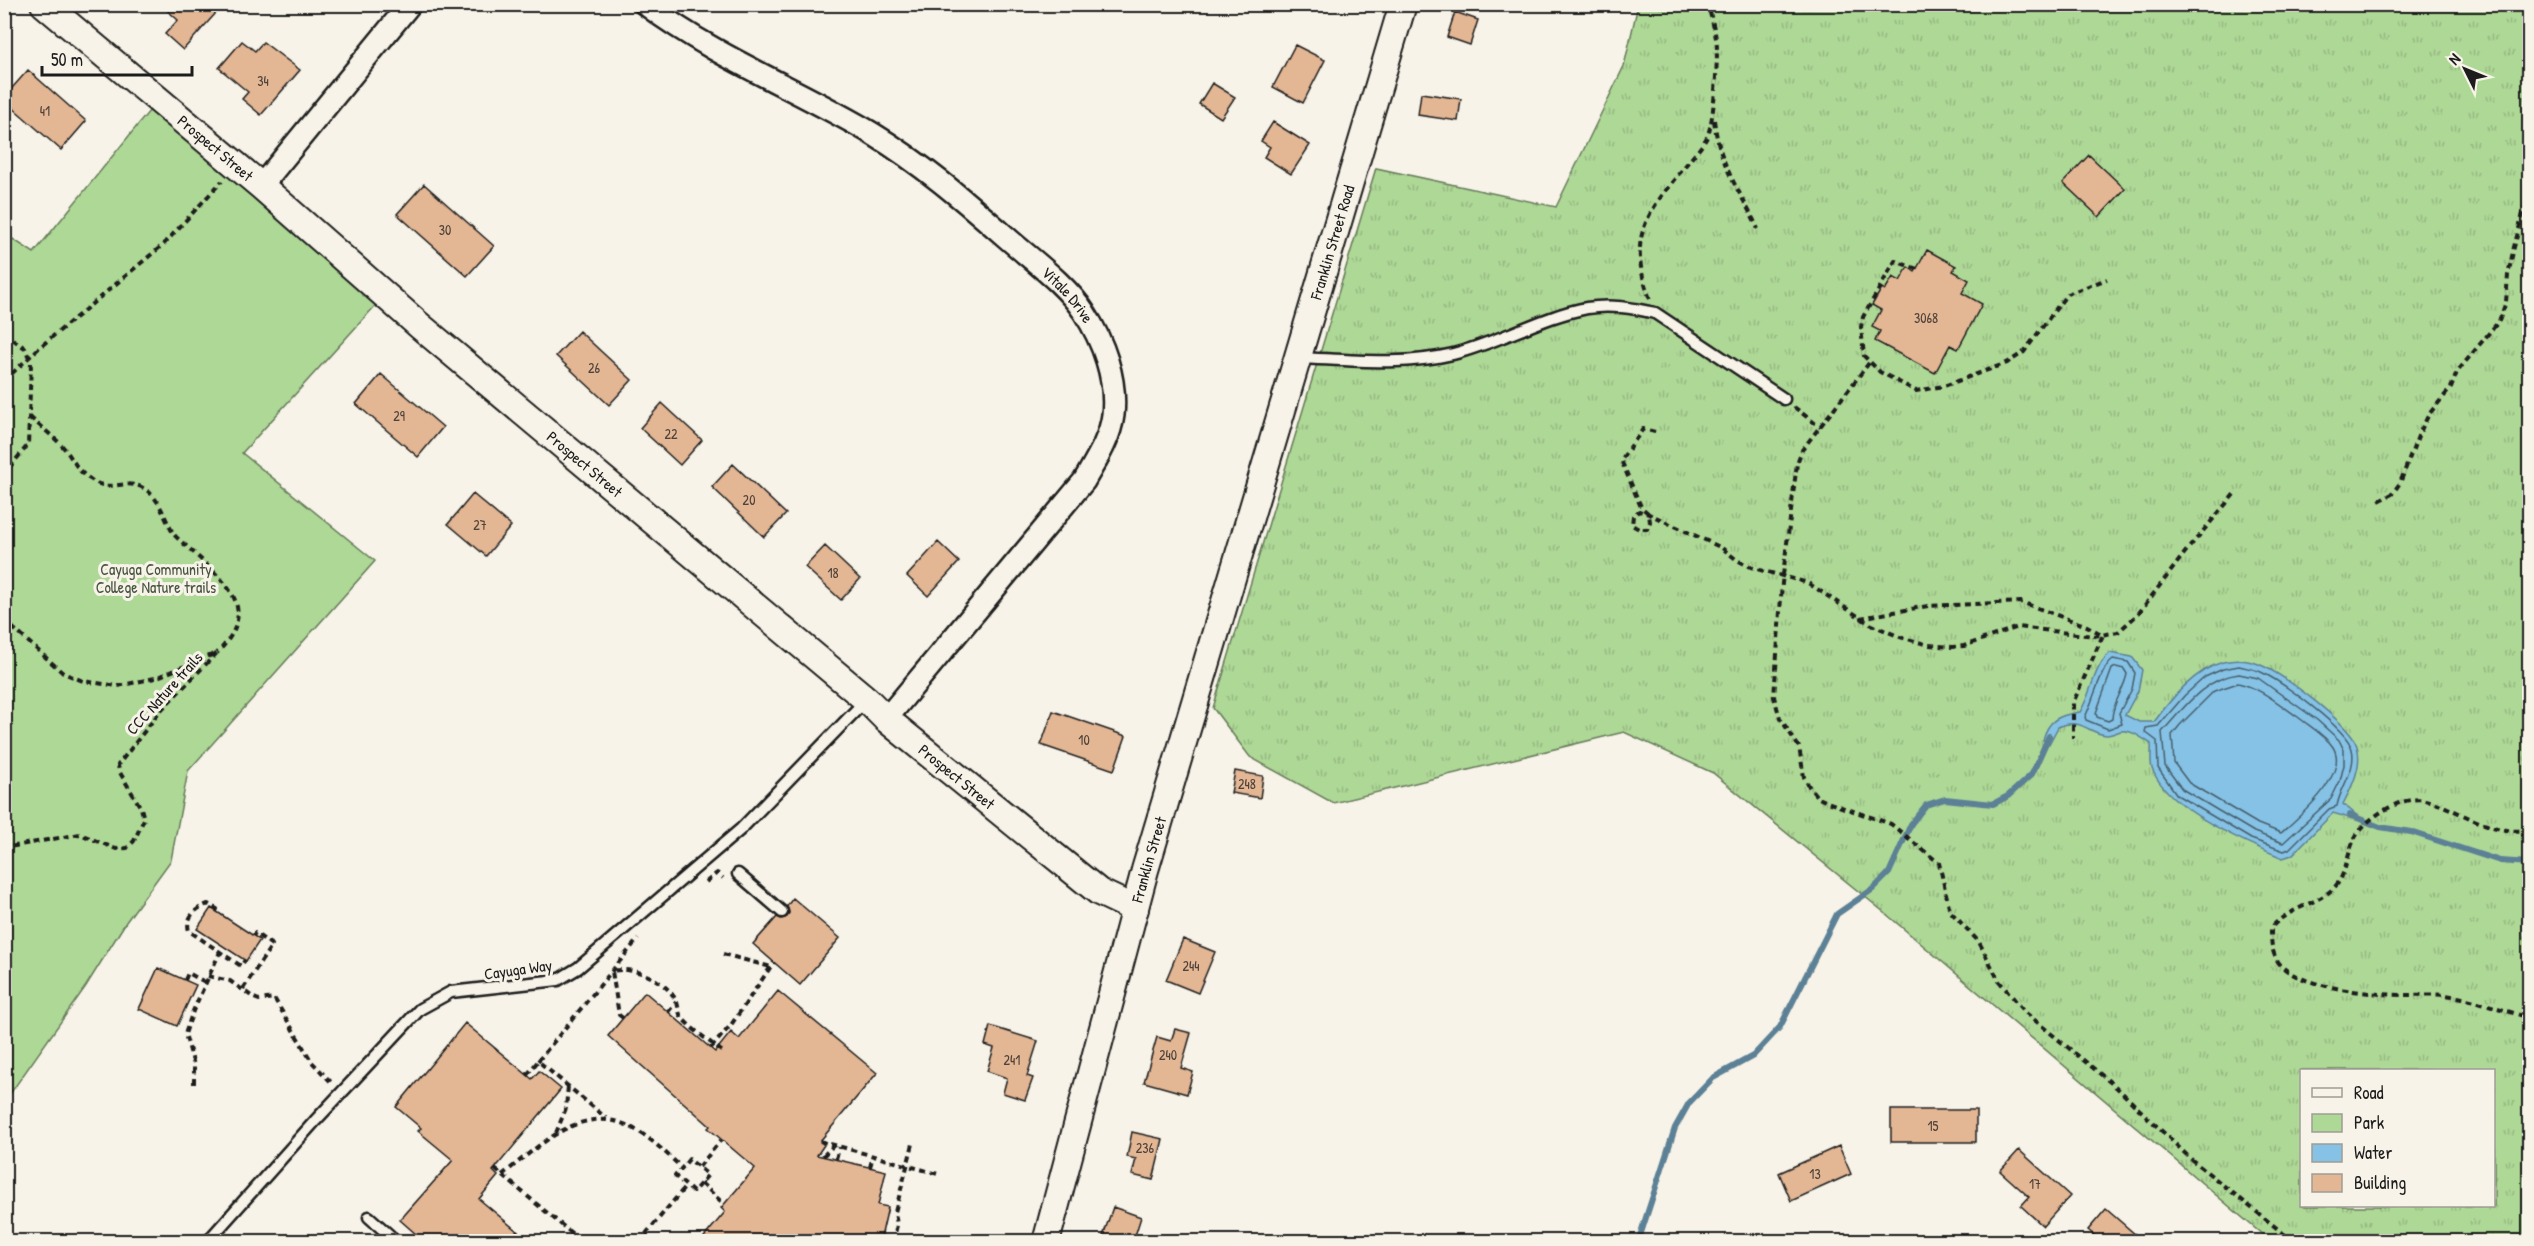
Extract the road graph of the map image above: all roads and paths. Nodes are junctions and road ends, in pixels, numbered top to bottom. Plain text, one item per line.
1 (44, 4) edge
2 (410, 4) edge
3 (645, 4) edge
4 (1403, 4) edge
5 (1708, 4) edge
6 (1713, 116) junction
7 (236, 165) junction
8 (261, 186) junction
9 (2529, 188) edge
10 (1758, 229) dead end
11 (1917, 269) dead end
12 (2107, 279) dead end
13 (1655, 313) junction
14 (4, 333) edge
15 (29, 358) junction
16 (1299, 358) junction
17 (1869, 363) junction
18 (4, 381) edge
19 (1784, 399) joint
20 (30, 417) junction
21 (1820, 427) junction
22 (1655, 432) dead end
23 (4, 474) edge
24 (1261, 482) joint
25 (2236, 492) dead end
26 (2379, 501) dead end
27 (1649, 514) junction
28 (1783, 576) junction
29 (1859, 618) junction
30 (4, 620) edge
31 (2103, 635) junction
32 (217, 652) junction
33 (867, 700) junction
34 (886, 719) junction
35 (2073, 738) dead end
36 (2529, 830) edge
37 (4, 848) edge
38 (738, 874) dead end
39 (729, 884) dead end
40 (699, 887) dead end
41 (1135, 909) junction
42 (216, 911) dead end
43 (782, 912) dead end
44 (645, 930) dead end
45 (253, 936) dead end
46 (220, 952) junction
47 (723, 954) dead end
48 (4, 960) edge
49 (245, 960) dead end
50 (612, 971) junction
51 (208, 976) junction
52 (185, 980) dead end
53 (206, 982) junction
54 (243, 989) junction
55 (4, 999) edge
56 (676, 1002) junction
57 (668, 1012) dead end
58 (623, 1018) dead end
59 (2529, 1018) edge
60 (713, 1046) junction
61 (725, 1054) dead end
62 (538, 1061) junction
63 (527, 1075) dead end
64 (194, 1084) dead end
65 (568, 1086) junction
66 (342, 1092) junction
67 (606, 1118) junction
68 (555, 1134) junction
69 (722, 1140) dead end
70 (914, 1140) dead end
71 (820, 1141) dead end
72 (836, 1146) junction
73 (823, 1156) dead end
74 (873, 1156) junction
75 (836, 1159) dead end
76 (907, 1165) junction
77 (699, 1167) junction
78 (870, 1167) dead end
79 (682, 1168) junction
80 (495, 1169) dead end
81 (938, 1174) dead end
82 (502, 1175) junction
83 (701, 1183) junction
84 (686, 1186) junction
85 (724, 1204) dead end
86 (369, 1218) dead end
87 (207, 1242) edge
88 (397, 1242) edge
89 (582, 1242) edge
90 (639, 1242) edge
91 (894, 1242) edge
92 (1047, 1242) edge
93 (2294, 1242) edge

1 - 7 street, Prospect Street
2 - 8 street
3 - 34 street, Vitale Drive
4 - 16 street, Franklin Street Road
5 - 6 path
6 - 10 path
6 - 13 path
7 - 8 street, Prospect Street
7 - 15 path
8 - 33 street, Prospect Street
9 - 26 path
11 - 17 path
12 - 17 path
13 - 16 lane
13 - 19 lane
14 - 15 path
15 - 18 path
15 - 20 path
16 - 24 street, Franklin Street Road
17 - 21 path
19 - 21 path
20 - 23 path
20 - 32 path
21 - 28 path
22 - 27 path
24 - 41 street, Franklin Street
25 - 31 path
27 - 27 path
27 - 28 path
28 - 29 path
28 - 93 path
29 - 31 path
29 - 31 path
30 - 32 path, CCC Nature trails
31 - 35 path
32 - 37 path, CCC Nature trails
33 - 34 street, Prospect Street
33 - 66 lane, Cayuga Way
34 - 41 street, Prospect Street
36 - 59 path
38 - 43 lane
39 - 40 path
41 - 92 street, Franklin Street
42 - 46 path
44 - 50 path
45 - 54 path
46 - 49 path
46 - 51 path
47 - 60 path
48 - 55 path
50 - 56 path
50 - 58 path
50 - 62 path
51 - 53 path
51 - 54 path
52 - 53 path
53 - 64 path
54 - 66 path
56 - 57 path
56 - 60 path
60 - 61 path
62 - 63 path
62 - 65 path
65 - 67 path
65 - 68 path
66 - 87 lane, Cayuga Way
67 - 68 path
67 - 79 path
68 - 82 path
69 - 77 path
70 - 76 path
71 - 72 path
72 - 73 path
72 - 74 path
72 - 75 path
74 - 76 path
74 - 78 path
76 - 81 path
76 - 91 path
77 - 79 path
77 - 83 path
79 - 84 path
80 - 82 path
82 - 89 path
83 - 84 path
83 - 85 path
84 - 90 path
86 - 88 lane

